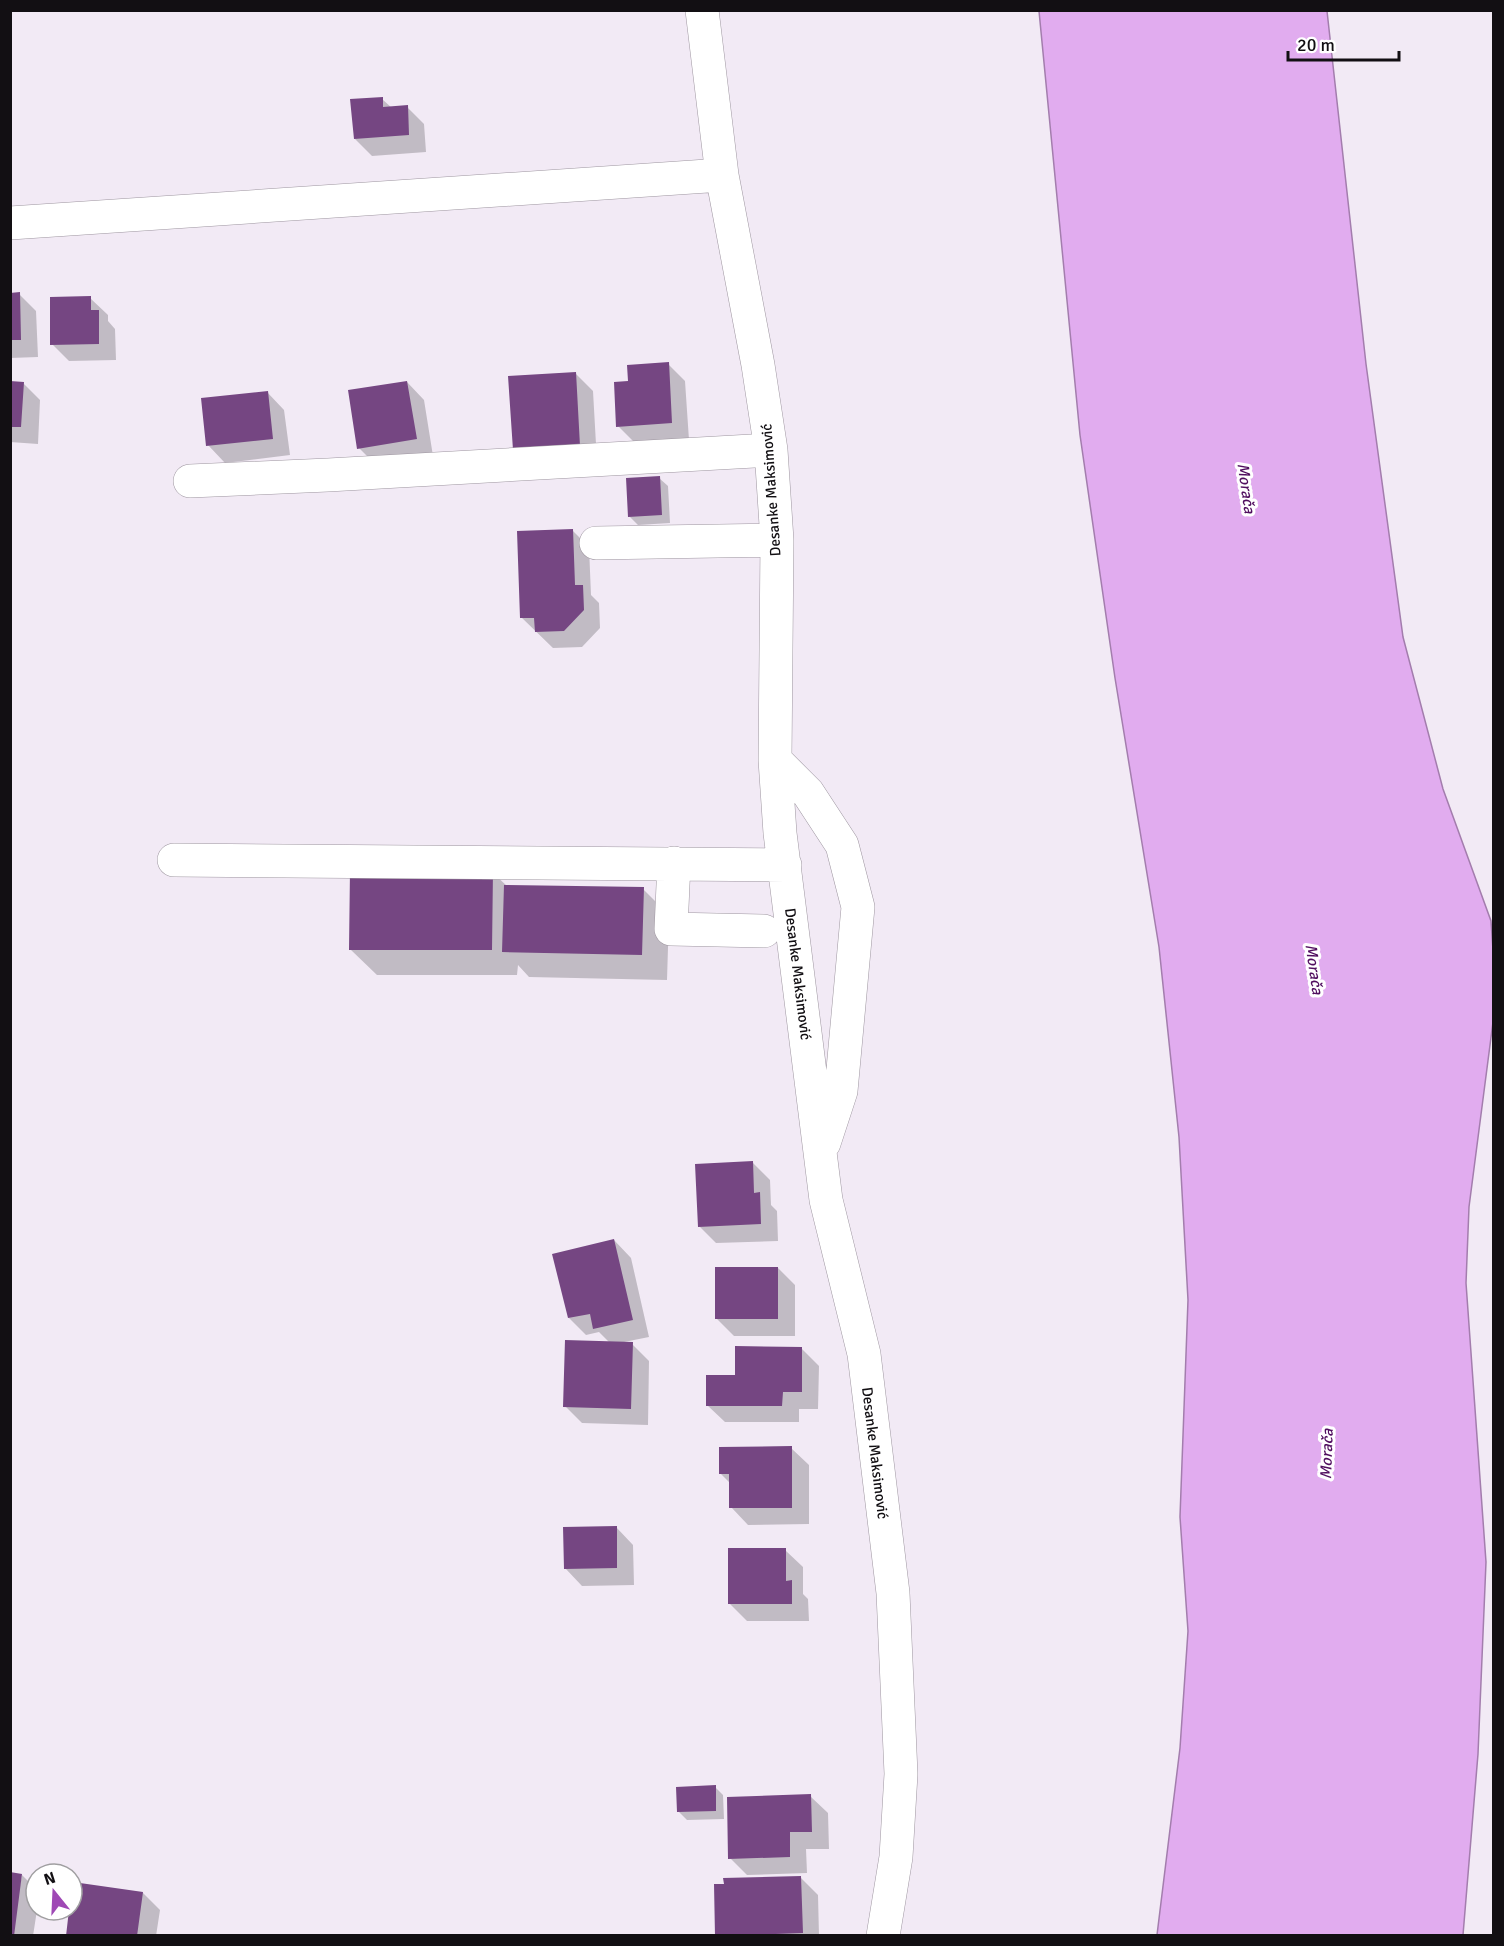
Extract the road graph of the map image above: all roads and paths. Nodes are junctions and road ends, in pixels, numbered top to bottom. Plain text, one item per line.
1 (702, 10) edge
2 (722, 175) junction
3 (10, 223) edge
4 (771, 450) junction
5 (190, 481) dead end
6 (777, 540) junction
7 (596, 543) dead end
8 (775, 760) junction
9 (174, 860) dead end
10 (674, 863) junction
11 (784, 866) junction
12 (764, 931) dead end
13 (821, 1154) junction
14 (883, 1935) edge

1 - 2 street, Desanke Maksimović
2 - 3 street
2 - 4 street, Desanke Maksimović
4 - 5 street
4 - 6 street, Desanke Maksimović
6 - 7 street
6 - 8 street, Desanke Maksimović
8 - 11 street, Desanke Maksimović
8 - 13 street
9 - 10 street
10 - 11 street
10 - 12 street
11 - 13 street, Desanke Maksimović
13 - 14 street, Desanke Maksimović

